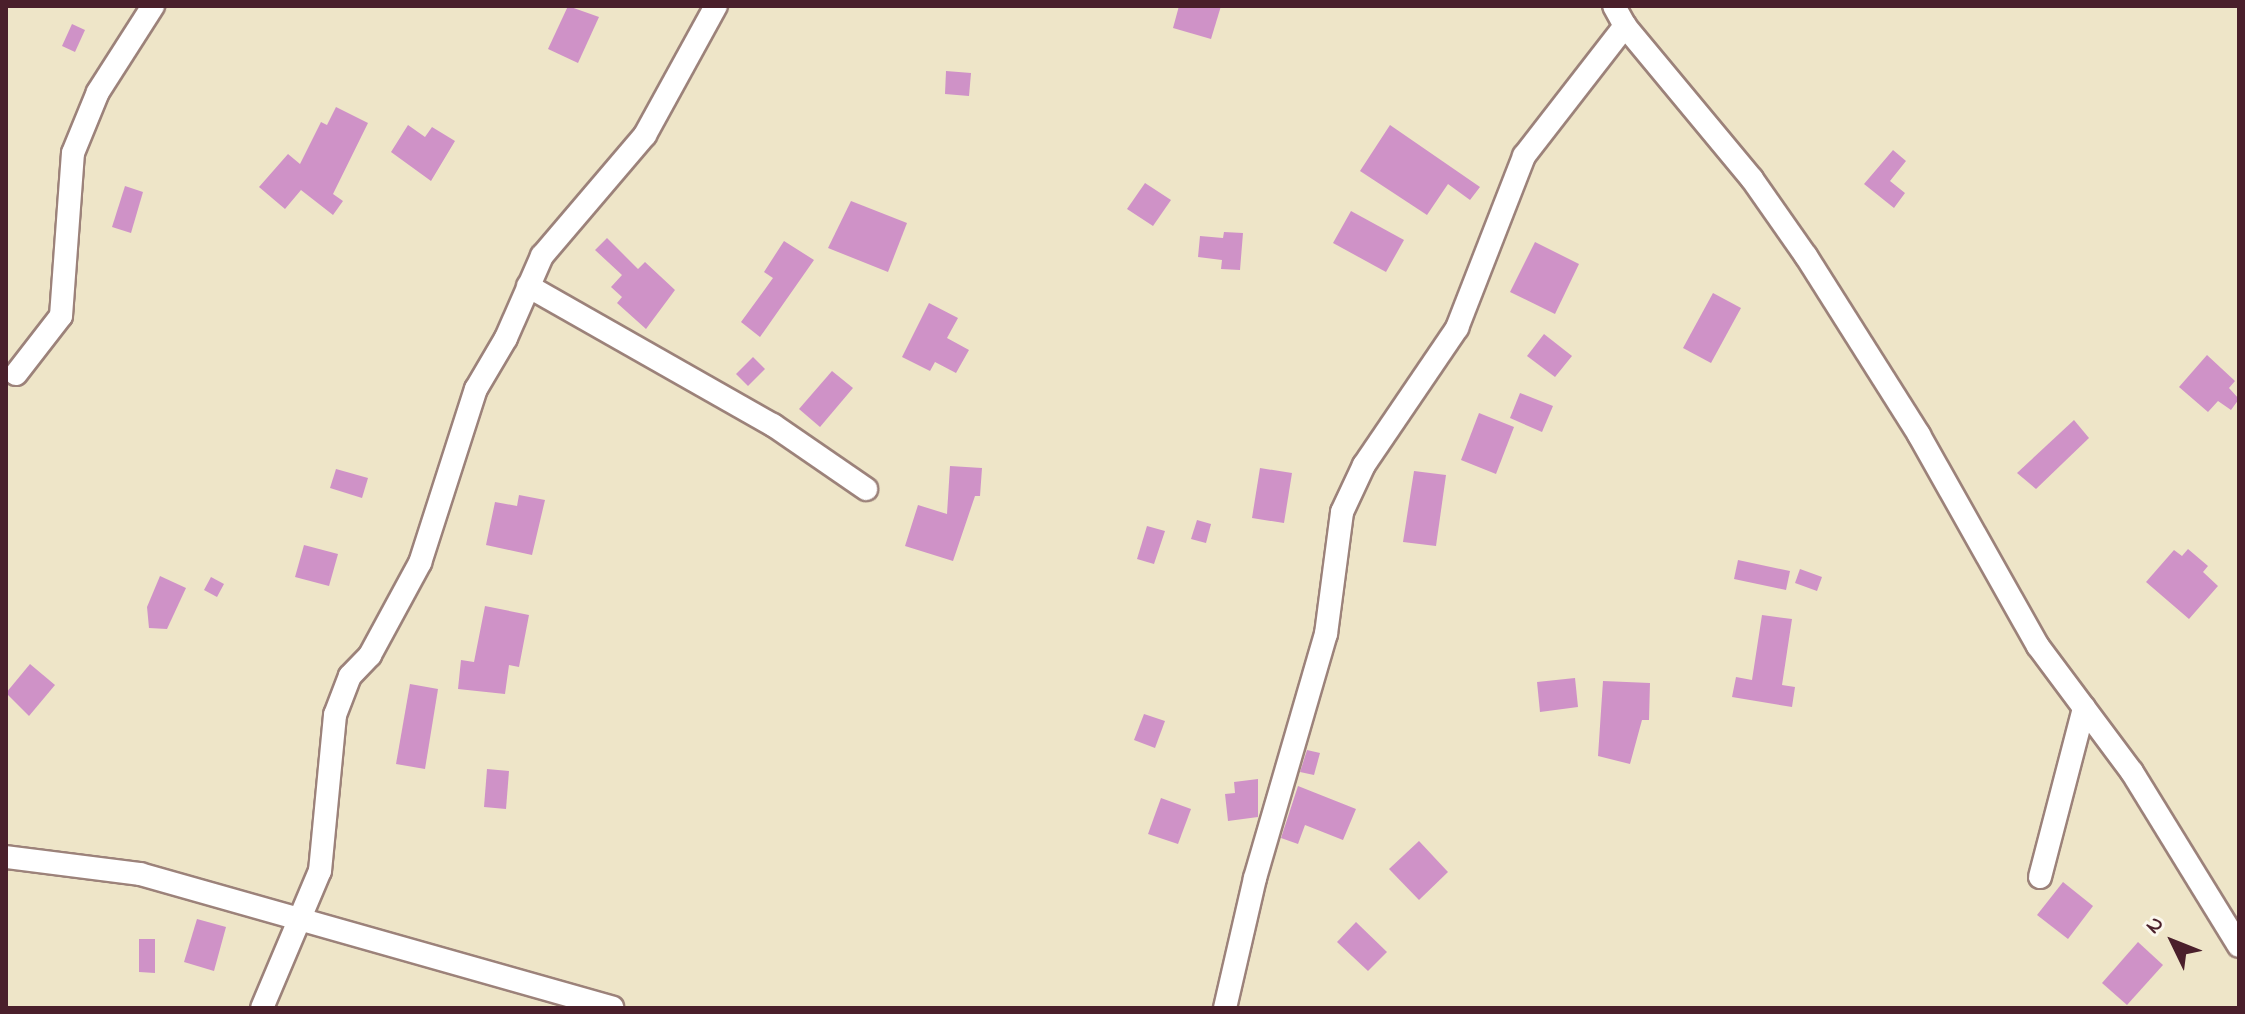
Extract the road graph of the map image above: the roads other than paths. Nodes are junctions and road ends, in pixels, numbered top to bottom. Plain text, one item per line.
1 (153, 6) edge
2 (716, 6) edge
3 (1620, 16) edge
4 (528, 286) junction
5 (16, 374) dead end
6 (866, 489) dead end
7 (2084, 708) junction
8 (6, 857) edge
9 (2040, 877) dead end
10 (302, 918) junction
11 (2239, 946) edge
12 (262, 1008) edge
13 (612, 1008) edge
14 (1225, 1008) edge

1 - 5 street
2 - 4 street
3 - 7 street
3 - 14 street
4 - 6 street
4 - 10 street
7 - 9 street
7 - 11 street
8 - 10 street
10 - 12 street
10 - 13 street

